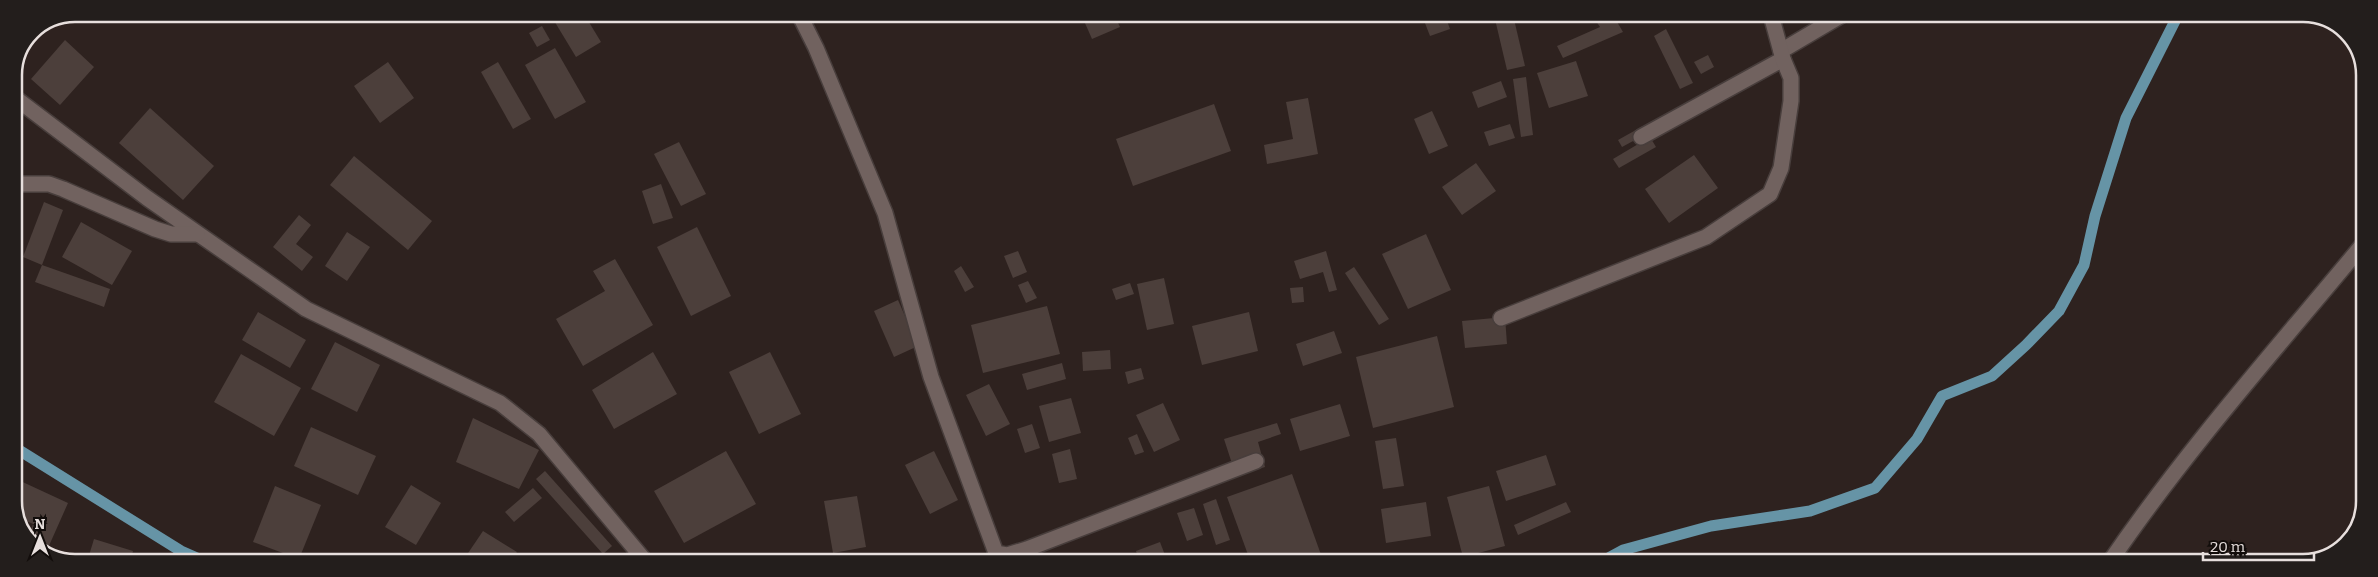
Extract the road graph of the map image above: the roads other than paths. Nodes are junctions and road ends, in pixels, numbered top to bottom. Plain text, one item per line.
1 (803, 22) edge
2 (1773, 22) edge
3 (1832, 22) edge
4 (1782, 55) junction
5 (22, 103) edge
6 (1641, 137) dead end
7 (22, 184) edge
8 (197, 234) junction
9 (2355, 253) edge
10 (1501, 318) dead end
11 (1256, 461) dead end
12 (639, 554) edge
13 (1001, 554) edge
14 (1024, 554) edge
15 (2116, 554) edge

1 - 13 street
2 - 4 street
3 - 4 street
4 - 6 street
4 - 10 street
5 - 8 street
7 - 8 street
8 - 12 street
9 - 15 street
11 - 14 street

